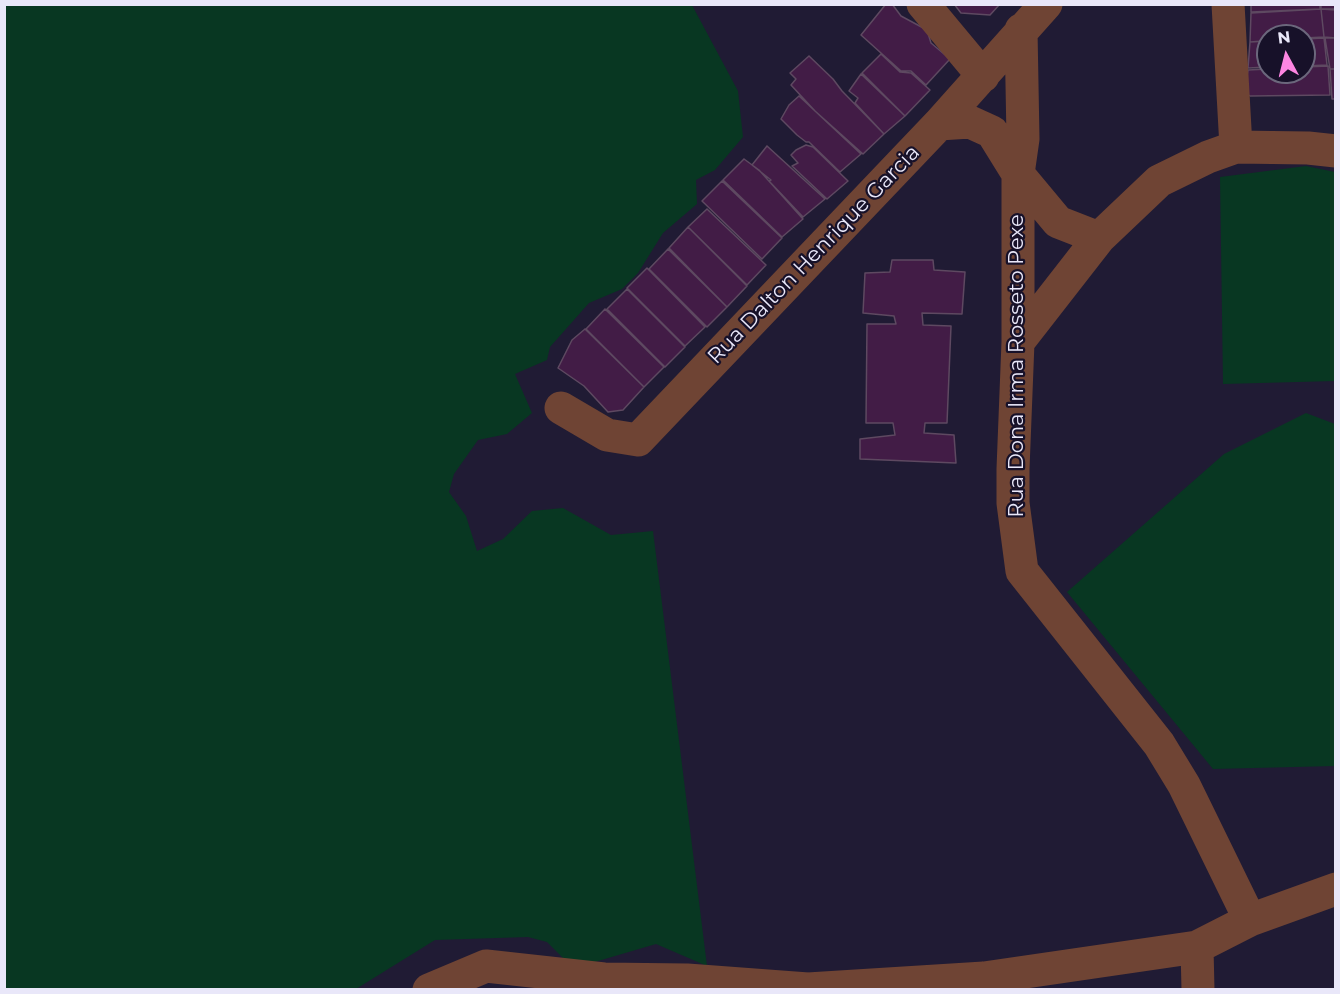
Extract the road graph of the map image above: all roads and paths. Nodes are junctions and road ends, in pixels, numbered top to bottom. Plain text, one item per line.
1 (923, 4) edge
2 (1046, 4) edge
3 (1228, 4) edge
4 (1021, 30) junction
5 (983, 76) junction
6 (939, 124) junction
7 (1236, 147) junction
8 (1335, 151) edge
9 (1018, 174) junction
10 (1099, 238) junction
11 (1018, 342) junction
12 (561, 408) dead end
13 (1335, 890) edge
14 (1250, 920) junction
15 (1197, 947) junction
16 (604, 984) edge
17 (984, 984) edge
18 (808, 989) edge
19 (429, 990) edge
20 (1198, 990) edge

1 - 5 street
2 - 4 street, Rua Dalton Henrique Garcia
3 - 7 street
4 - 5 street, Rua Dalton Henrique Garcia
4 - 9 street, Rua Dona Irma Rosseto Pexe
5 - 6 street, Rua Dalton Henrique Garcia
6 - 9 street
6 - 12 street, Rua Dalton Henrique Garcia
7 - 8 street
7 - 10 street
9 - 10 street
9 - 11 street, Rua Dona Irma Rosseto Pexe
10 - 11 street
11 - 14 street, Rua Dona Irma Rosseto Pexe
13 - 14 street
14 - 15 street
15 - 17 street
15 - 20 street
16 - 18 street
16 - 19 street
17 - 18 street

